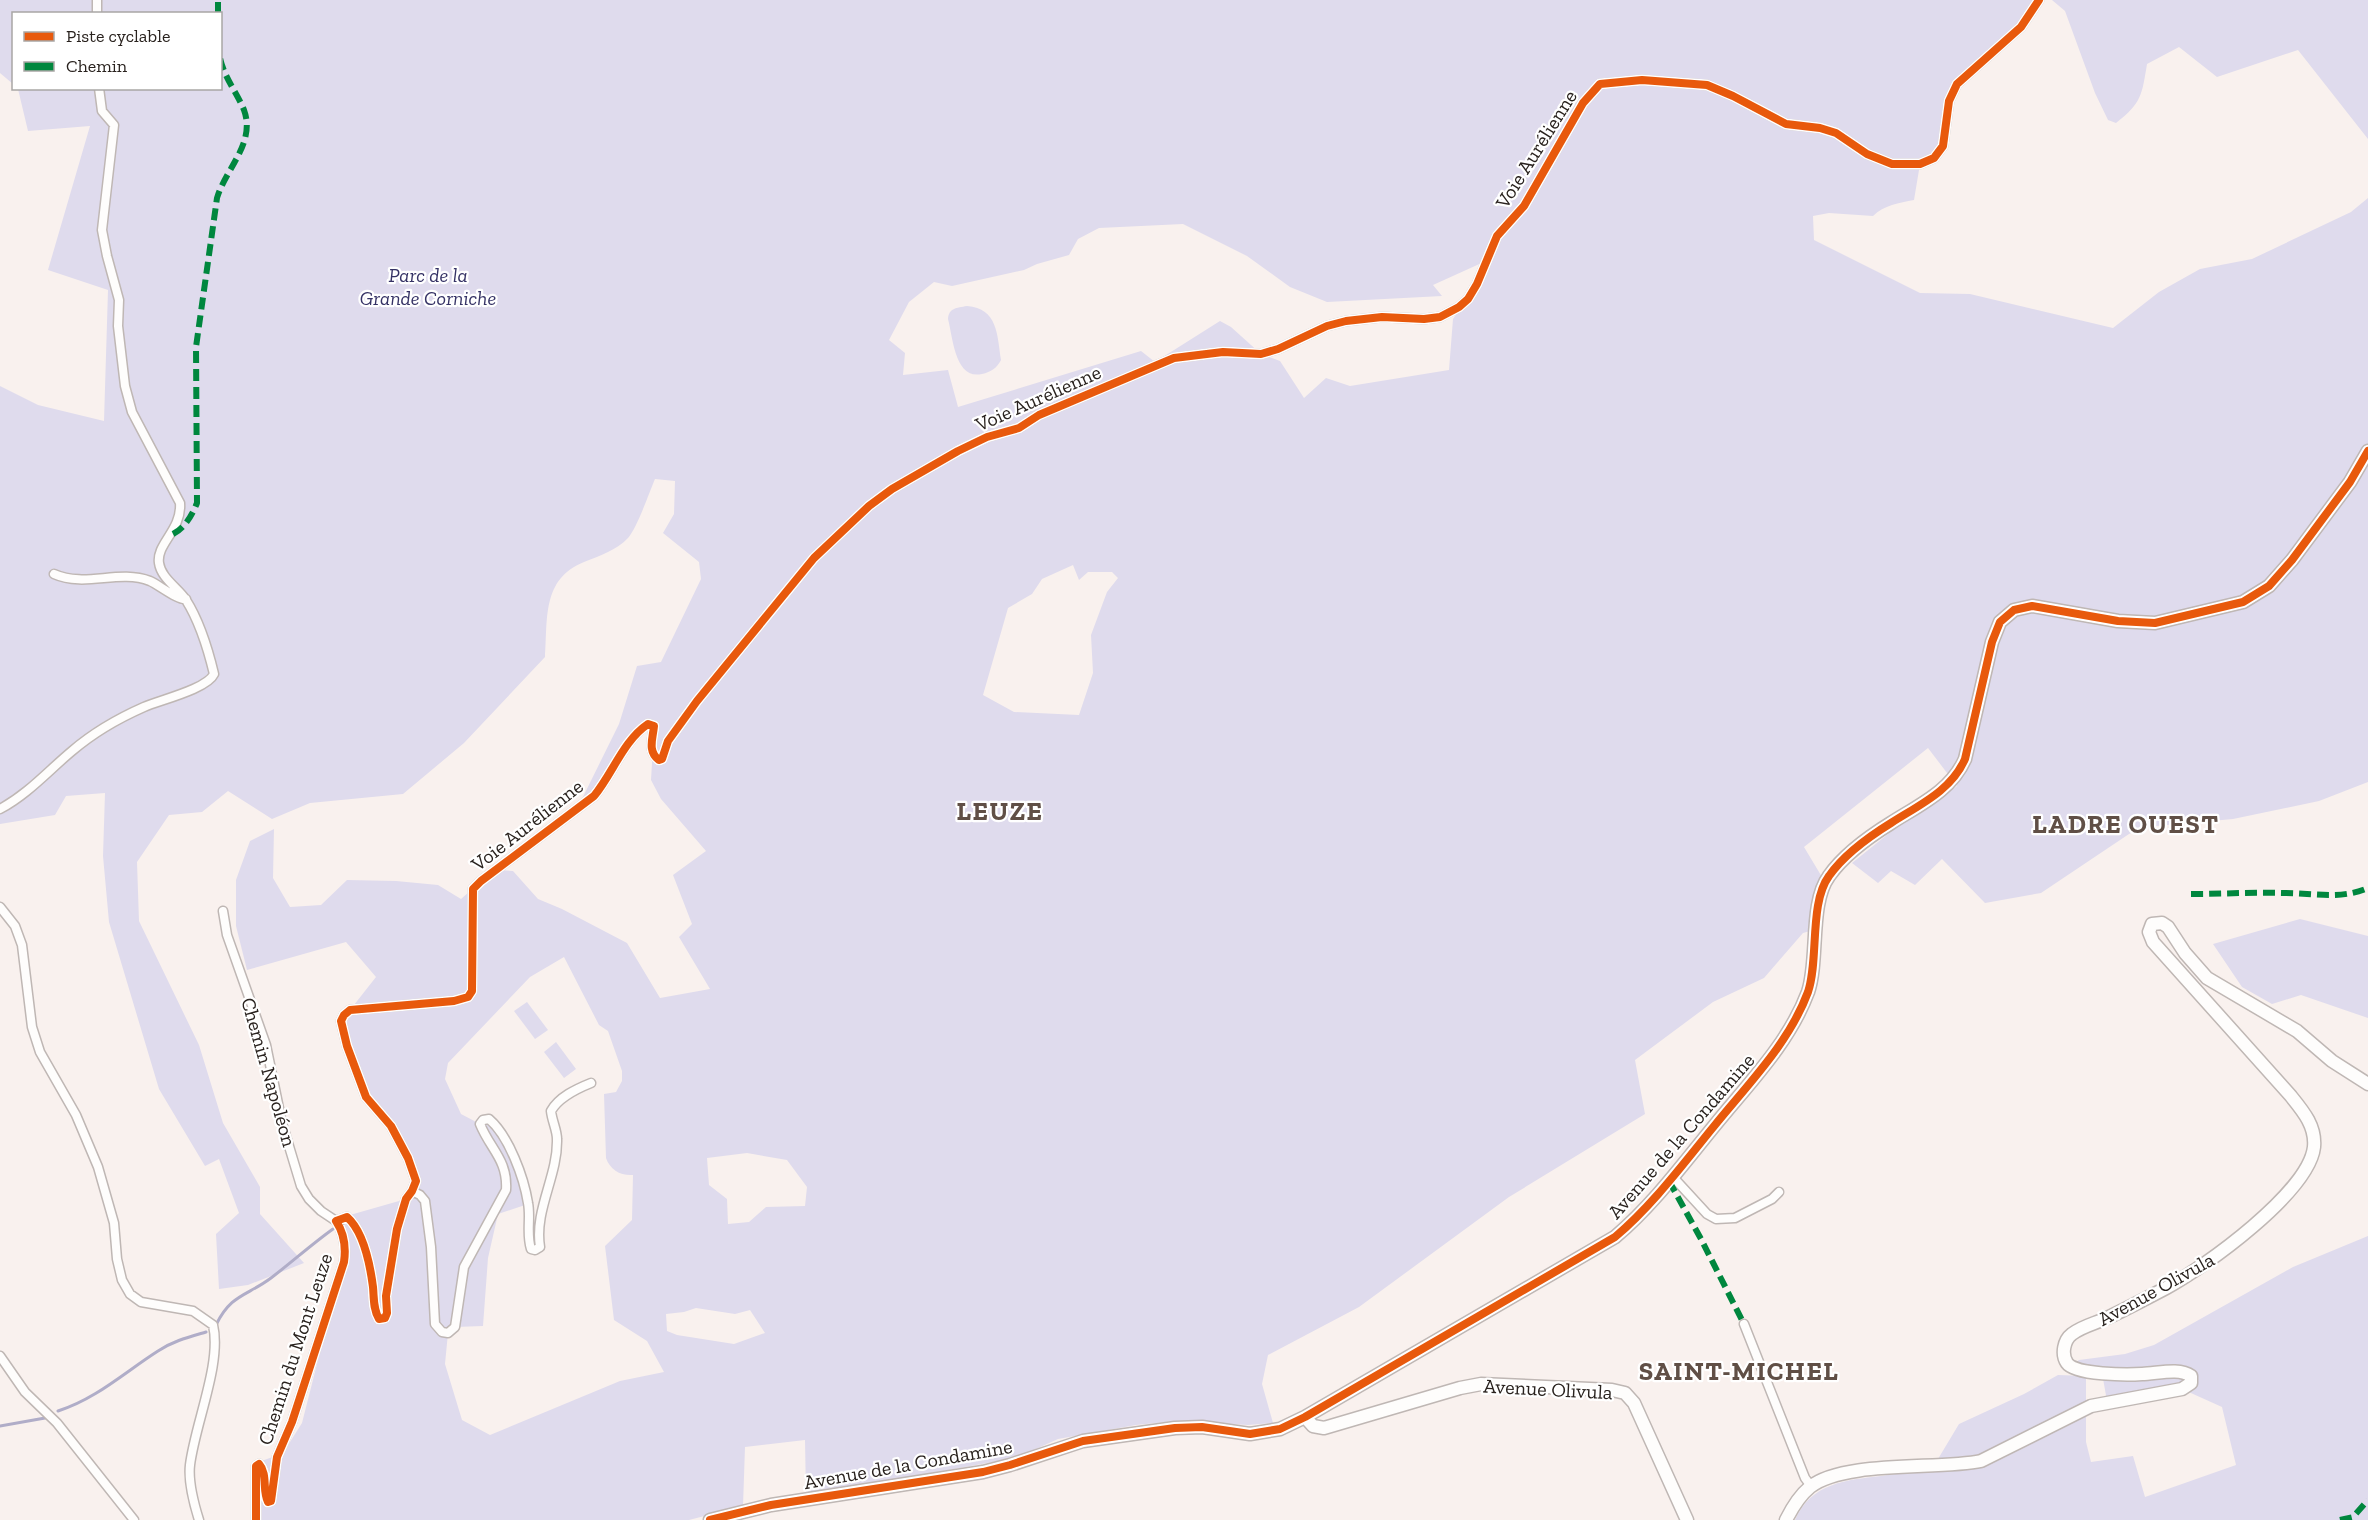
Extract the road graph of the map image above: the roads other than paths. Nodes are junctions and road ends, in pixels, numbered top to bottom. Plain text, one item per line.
1 (2039, 0) edge
2 (99, 90) edge
3 (2368, 451) edge
4 (54, 574) dead end
5 (186, 599) junction
6 (0, 809) edge
7 (0, 907) edge
8 (224, 911) dead end
9 (591, 1083) dead end
10 (2368, 1084) edge
11 (1672, 1177) junction
12 (412, 1191) junction
13 (1779, 1192) dead end
14 (336, 1221) junction
15 (1744, 1324) dead end
16 (0, 1356) edge
17 (1305, 1417) junction
18 (1811, 1486) junction
19 (135, 1520) edge
20 (199, 1520) edge
21 (256, 1520) edge
22 (710, 1520) edge
23 (1687, 1520) edge
24 (1786, 1520) edge

1 - 12 street, Voie Aurélienne
2 - 5 street
3 - 11 main road, Avenue de la Condamine
4 - 5 street
5 - 6 street
7 - 20 street
8 - 14 street, Chemin Napoléon
9 - 12 street
10 - 18 main road, Avenue Olivula
11 - 13 street
11 - 17 main road, Avenue de la Condamine
12 - 14 street, Chemin du Mont Leuze
14 - 21 street, Chemin du Mont Leuze
15 - 18 street
16 - 19 street
17 - 22 main road, Avenue de la Condamine
17 - 23 main road, Avenue Olivula
18 - 24 main road

